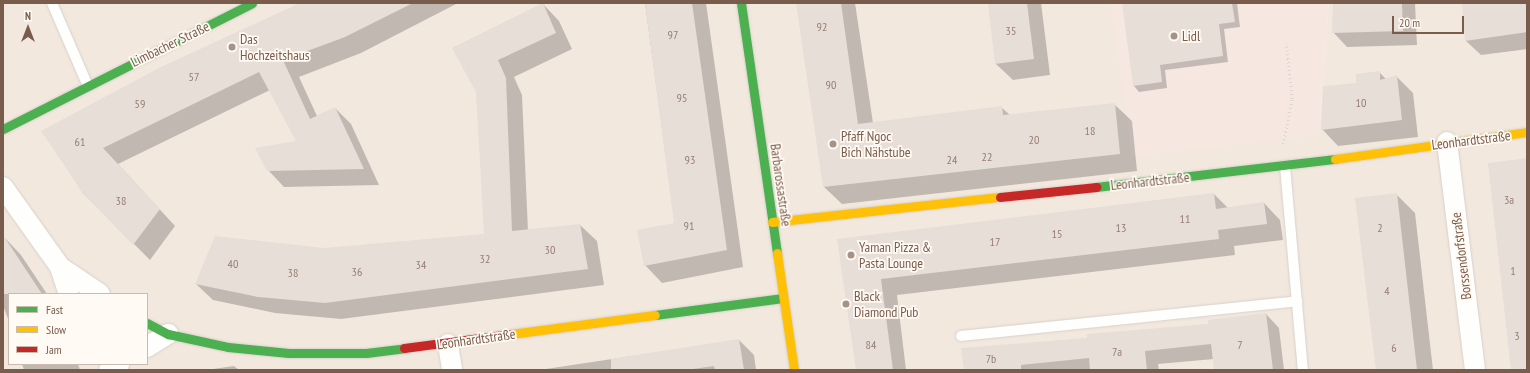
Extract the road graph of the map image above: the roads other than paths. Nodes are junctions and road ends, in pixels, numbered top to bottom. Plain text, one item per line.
1 (52, 3) edge
2 (252, 3) edge
3 (741, 3) edge
4 (87, 84) junction
5 (3, 129) edge
6 (1527, 132) edge
7 (1447, 142) junction
8 (1284, 166) junction
9 (3, 187) edge
10 (772, 222) junction
11 (60, 267) junction
12 (69, 293) edge
13 (99, 293) edge
14 (783, 298) junction
15 (1297, 302) junction
16 (148, 324) edge
17 (168, 334) junction
18 (961, 336) dead end
19 (448, 344) junction
20 (148, 346) edge
21 (452, 370) edge
22 (794, 370) edge
23 (1303, 370) edge
24 (1475, 370) edge

1 - 4 lane
2 - 4 street, Limbacher Straße
3 - 10 street, Barbarossastraße
4 - 5 street, Limbacher Straße
6 - 7 street, Leonhardtstraße
7 - 8 street, Leonhardtstraße
7 - 24 street, Borssendorfstraße
8 - 10 street, Leonhardtstraße
8 - 15 lane
9 - 11 street
10 - 14 street, Barbarossastraße
11 - 12 street
11 - 13 street
14 - 19 street, Leonhardtstraße
14 - 22 street, Barbarossastraße
15 - 18 lane
15 - 23 lane
16 - 17 street, Leonhardtstraße
17 - 19 street, Leonhardtstraße
17 - 20 street
19 - 21 street

